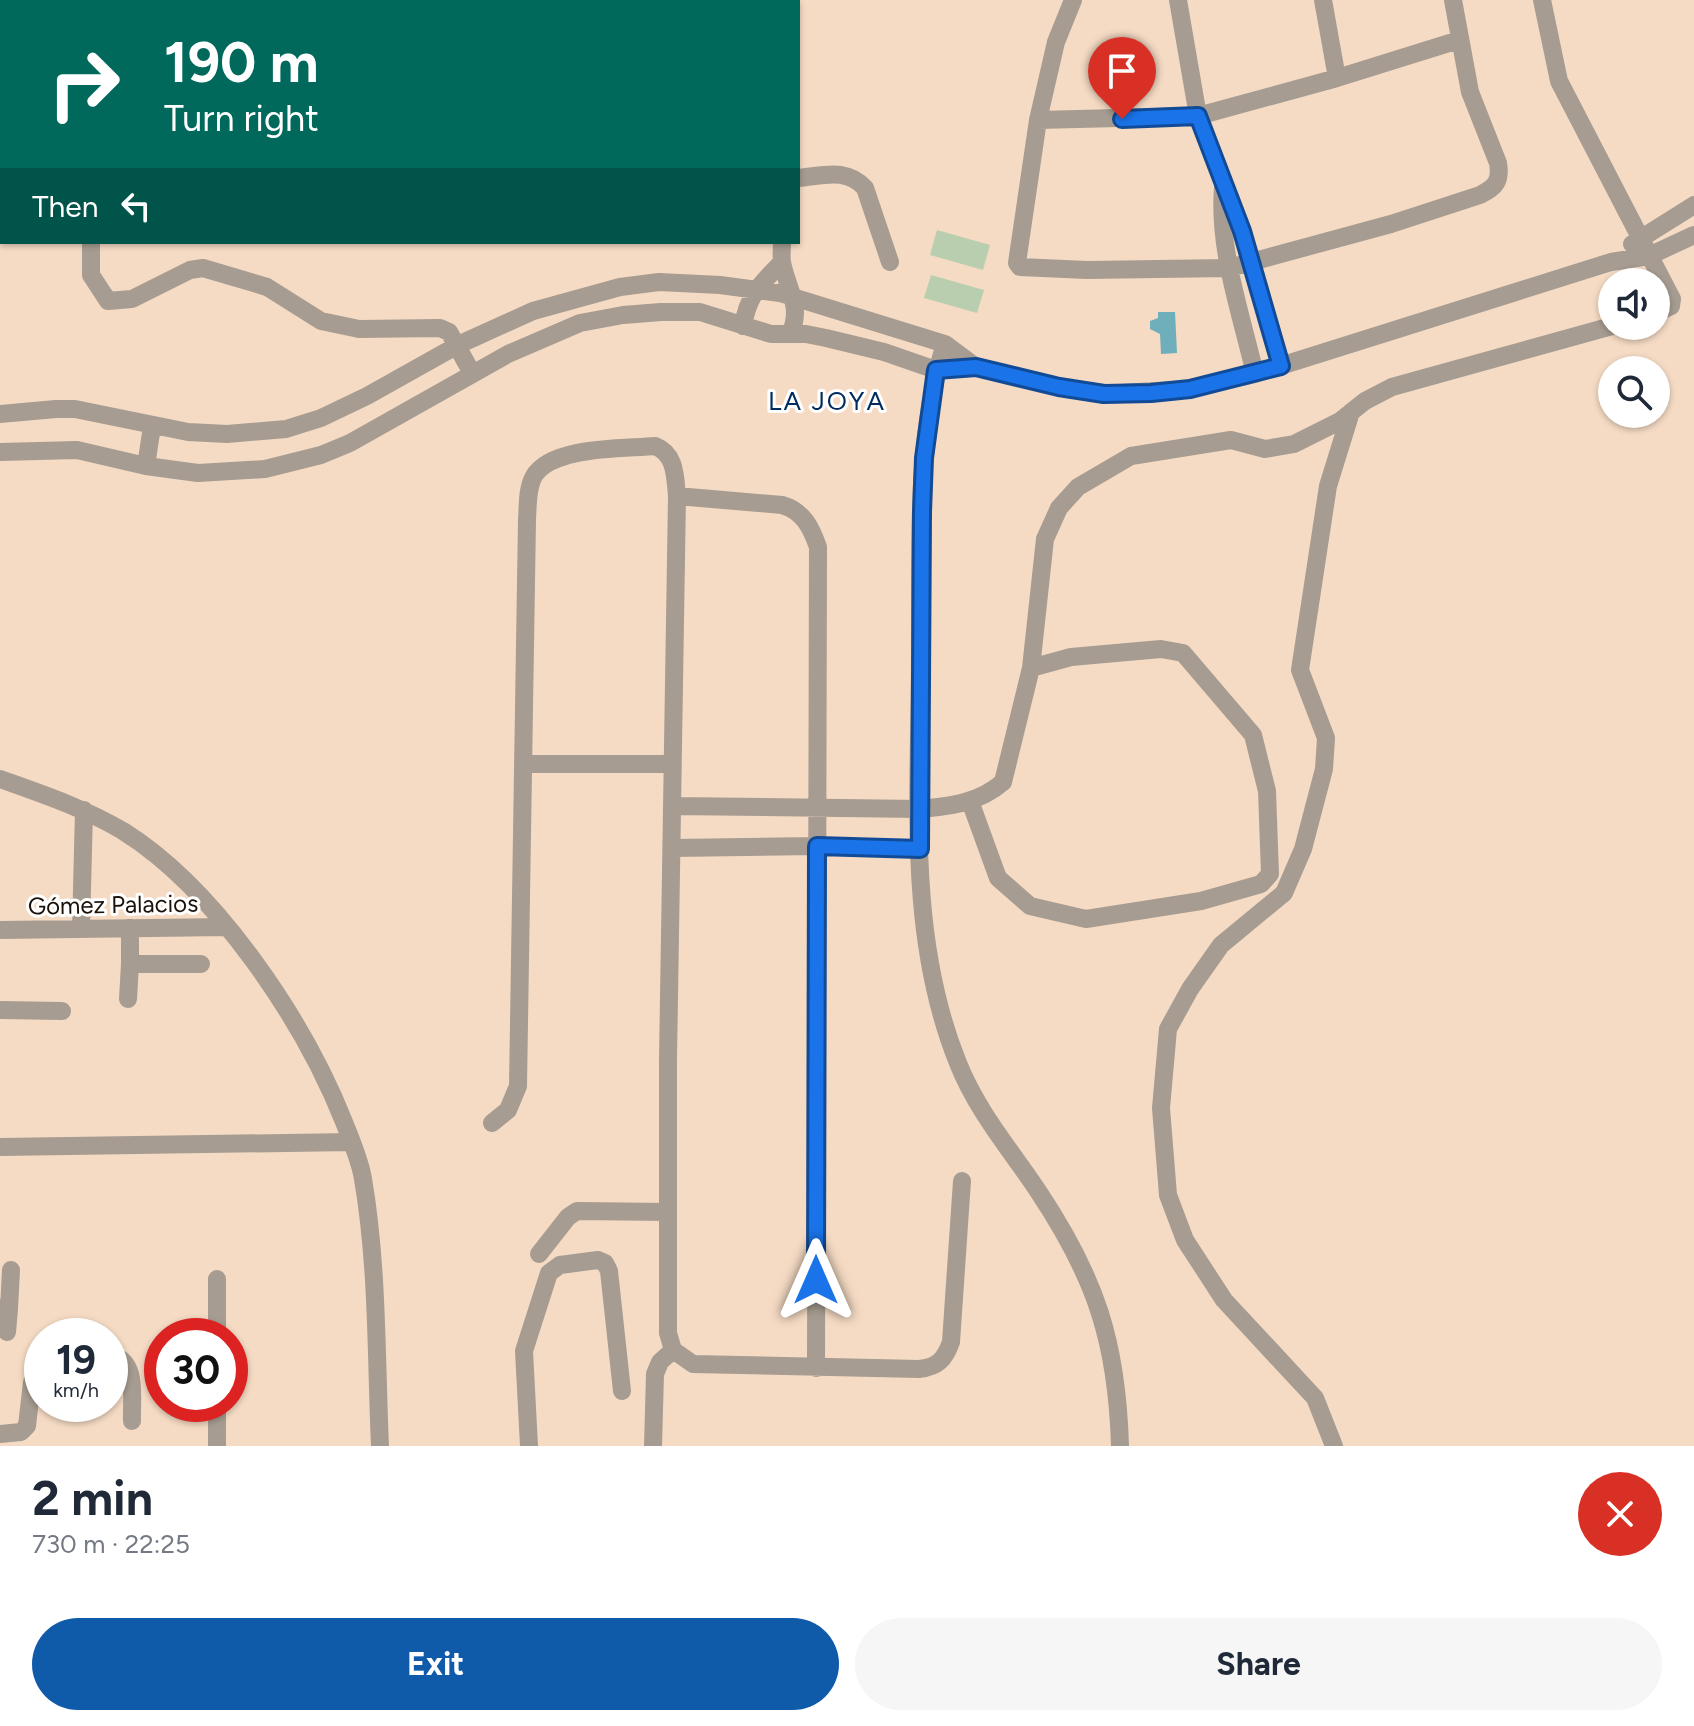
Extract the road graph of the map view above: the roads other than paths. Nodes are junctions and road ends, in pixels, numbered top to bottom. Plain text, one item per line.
1 (1073, 0) edge
2 (1178, 0) edge
3 (1323, 0) edge
4 (1453, 0) edge
5 (1542, 0) edge
6 (1459, 40) junction
7 (1337, 78) junction
8 (1198, 116) junction
9 (1038, 120) junction
10 (800, 178) edge
11 (1223, 187) junction
12 (1694, 205) edge
13 (1694, 235) edge
14 (1639, 238) junction
15 (91, 244) edge
16 (782, 244) edge
17 (1649, 256) junction
18 (782, 262) junction
19 (890, 262) dead end
20 (1611, 262) junction
21 (1252, 264) junction
22 (1229, 268) junction
23 (1655, 268) edge
24 (756, 289) junction
25 (794, 297) junction
26 (1264, 305) junction
27 (1240, 311) junction
28 (743, 326) junction
29 (1598, 330) edge
30 (790, 334) junction
31 (945, 344) junction
32 (458, 345) junction
33 (1281, 366) junction
34 (976, 367) junction
35 (936, 370) junction
36 (472, 373) junction
37 (1255, 374) junction
38 (1351, 412) junction
39 (0, 414) edge
40 (152, 426) junction
41 (286, 429) junction
42 (0, 452) edge
43 (286, 464) junction
44 (146, 466) junction
45 (677, 496) junction
46 (1031, 668) junction
47 (523, 764) junction
48 (672, 764) junction
49 (0, 779) edge
50 (970, 801) junction
51 (672, 806) junction
52 (817, 808) junction
53 (920, 809) junction
54 (84, 810) junction
55 (817, 846) junction
56 (672, 848) junction
57 (920, 849) junction
58 (226, 927) junction
59 (130, 928) junction
60 (81, 929) junction
61 (0, 930) edge
62 (130, 964) junction
63 (201, 964) dead end
64 (128, 999) dead end
65 (0, 1010) edge
66 (62, 1011) dead end
67 (492, 1123) dead end
68 (352, 1142) junction
69 (0, 1147) edge
70 (962, 1181) dead end
71 (668, 1212) junction
72 (539, 1254) dead end
73 (11, 1270) dead end
74 (217, 1279) dead end
75 (4, 1309) edge
76 (217, 1318) edge
77 (7, 1332) dead end
78 (673, 1350) junction
79 (128, 1367) edge
80 (816, 1368) junction
81 (622, 1391) dead end
82 (132, 1421) dead end
83 (27, 1422) edge
84 (217, 1422) edge
85 (0, 1434) edge
86 (217, 1446) edge
87 (380, 1446) edge
88 (529, 1446) edge
89 (653, 1446) edge
90 (1120, 1446) edge
91 (1334, 1446) edge

1 - 9 street
2 - 8 street
3 - 7 street
4 - 6 street
5 - 14 street
6 - 7 street
6 - 21 street
7 - 8 street
8 - 9 street
8 - 11 street
9 - 22 street
10 - 19 street
11 - 21 street
11 - 22 street
12 - 14 street
13 - 17 street
14 - 17 street
14 - 20 street
15 - 32 street
16 - 18 street
17 - 20 street
17 - 23 street
18 - 24 street
18 - 25 street
20 - 33 street
21 - 22 street
21 - 26 street
22 - 27 street
24 - 25 street
24 - 28 street
24 - 32 street
25 - 30 street
25 - 31 street
26 - 27 street
26 - 33 street
27 - 37 street
28 - 30 street
28 - 36 street
29 - 38 street
30 - 35 street
31 - 34 street
31 - 35 street
32 - 36 street
32 - 41 street
33 - 37 street
34 - 35 street
34 - 37 street
35 - 53 street
36 - 43 street
38 - 46 street
38 - 91 street
39 - 40 street
40 - 41 street
40 - 44 street
41 - 43 street
42 - 44 street
43 - 44 street
45 - 47 street
45 - 48 street
45 - 52 street
46 - 50 street
46 - 50 street
47 - 48 street
47 - 67 street
48 - 51 street
49 - 54 street
50 - 53 street
51 - 52 street
51 - 56 street
52 - 53 street
52 - 55 street
53 - 57 street
54 - 58 street
54 - 60 street
55 - 56 street
55 - 57 street
55 - 80 street
56 - 71 street
57 - 90 street
58 - 59 street, Gómez Palacios
58 - 68 street
59 - 60 street, Gómez Palacios
59 - 62 street
60 - 61 street, Gómez Palacios
62 - 63 street
62 - 64 street
65 - 66 street
68 - 69 street
68 - 87 street
70 - 80 street
71 - 72 street
71 - 78 street
73 - 75 street
74 - 76 street
75 - 77 street
78 - 80 street
78 - 89 street
79 - 82 street
81 - 88 street
83 - 85 street
84 - 86 street

